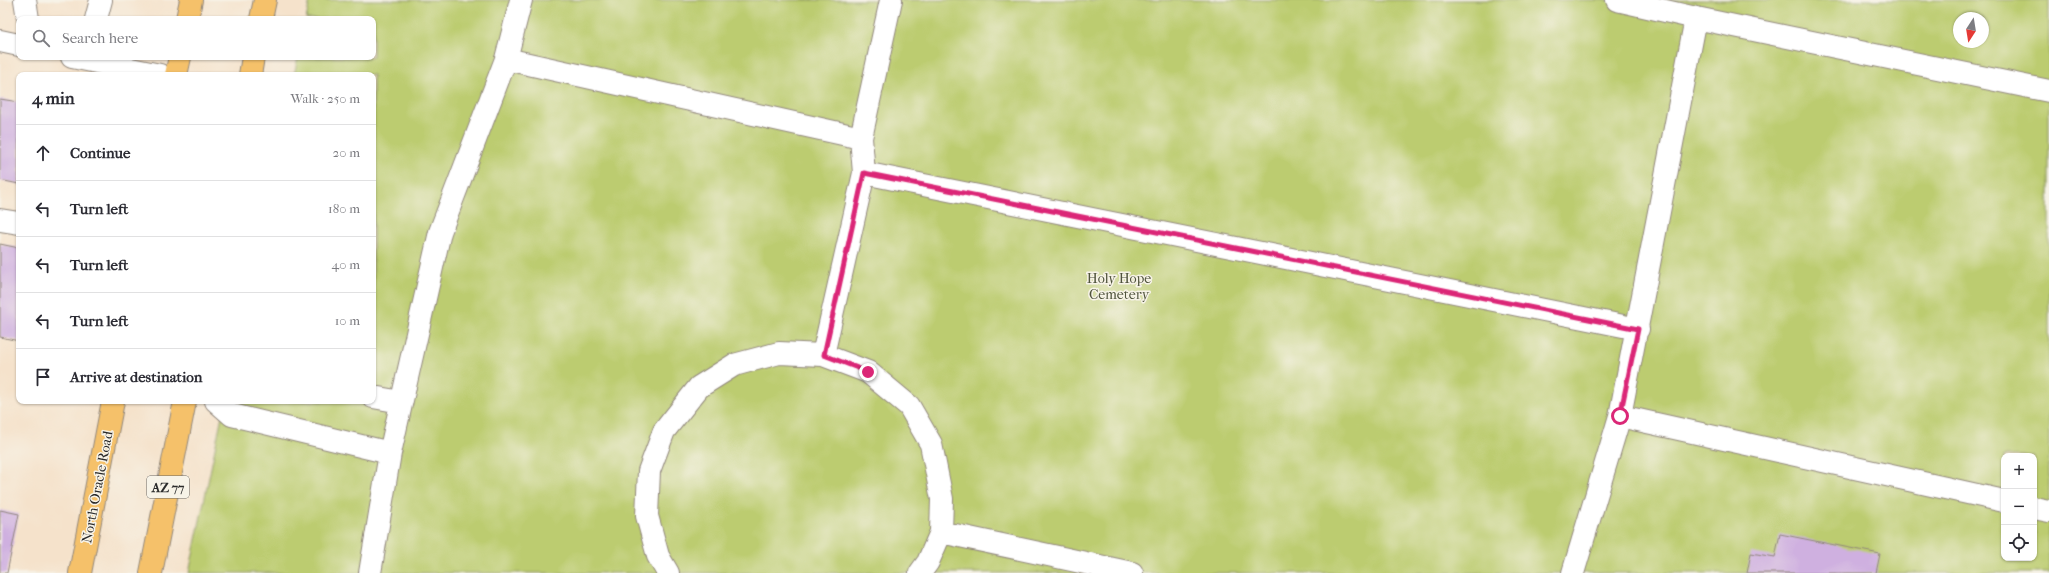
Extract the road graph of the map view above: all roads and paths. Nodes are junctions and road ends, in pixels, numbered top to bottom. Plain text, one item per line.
1 (25, 0) edge
2 (101, 0) edge
3 (191, 0) edge
4 (265, 0) edge
5 (521, 0) edge
6 (891, 0) edge
7 (1617, 0) edge
8 (28, 16) edge
9 (97, 16) edge
10 (188, 16) edge
11 (262, 16) edge
12 (1696, 18) junction
13 (0, 41) edge
14 (16, 44) edge
15 (506, 58) junction
16 (179, 60) edge
17 (252, 60) edge
18 (82, 62) edge
19 (142, 72) edge
20 (177, 72) edge
21 (250, 72) edge
22 (2049, 91) edge
23 (861, 138) junction
24 (864, 173) junction
25 (0, 220) edge
26 (16, 223) edge
27 (1638, 329) junction
28 (824, 355) junction
29 (376, 398) edge
30 (401, 402) junction
31 (112, 404) edge
32 (184, 404) edge
33 (219, 404) edge
34 (1620, 416) junction
35 (390, 453) junction
36 (2001, 500) edge
37 (2037, 509) edge
38 (2049, 511) edge
39 (941, 532) junction
40 (80, 573) edge
41 (152, 573) edge
42 (370, 573) edge
43 (668, 573) edge
44 (920, 573) edge
45 (1132, 573) edge
46 (1573, 573) edge

1 - 8 street
2 - 9 street
3 - 10 highway
4 - 11 highway
5 - 15 street
6 - 23 street
7 - 12 street
12 - 22 street
12 - 27 street
13 - 14 street
15 - 23 street
15 - 30 street
16 - 20 highway
17 - 21 highway
18 - 19 street
23 - 24 street
24 - 27 street
24 - 28 street
25 - 26 street
27 - 34 street
28 - 39 street
28 - 43 street
29 - 30 street
30 - 35 street
31 - 40 highway, North Oracle Road
32 - 41 highway, AZ 77
33 - 35 street
34 - 36 street
34 - 46 street
35 - 42 street
37 - 38 street
39 - 44 street
39 - 45 street

